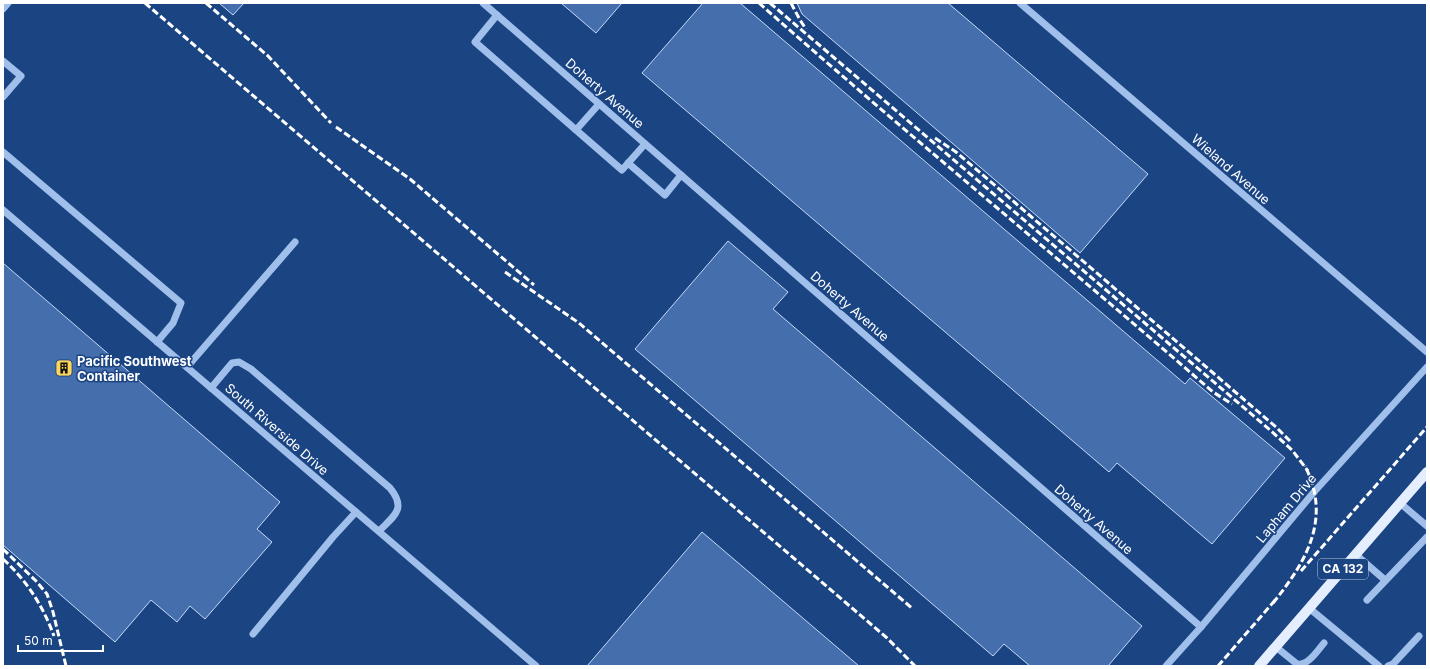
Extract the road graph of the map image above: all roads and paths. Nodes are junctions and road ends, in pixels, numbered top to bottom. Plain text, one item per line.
1 (8, 3) edge
2 (483, 3) edge
3 (1020, 3) edge
4 (3, 9) edge
5 (497, 15) junction
6 (3, 61) edge
7 (3, 98) edge
8 (599, 104) junction
9 (576, 130) junction
10 (645, 144) junction
11 (3, 152) edge
12 (628, 163) junction
13 (681, 175) junction
14 (3, 210) edge
15 (295, 242) dead end
16 (157, 342) junction
17 (1427, 352) edge
18 (1427, 367) edge
19 (187, 368) junction
20 (211, 388) junction
21 (1427, 472) edge
22 (1400, 503) junction
23 (356, 512) junction
24 (1427, 526) edge
25 (379, 531) junction
26 (1427, 537) edge
27 (1356, 554) junction
28 (1385, 580) junction
29 (1367, 600) dead end
30 (1309, 608) junction
31 (1201, 627) junction
32 (253, 634) dead end
33 (1419, 636) dead end
34 (1324, 643) dead end
35 (1276, 646) junction
36 (536, 666) edge
37 (1166, 666) edge
38 (1259, 666) edge
39 (1379, 666) edge
40 (1388, 666) edge

1 - 4 street
2 - 5 street, Doherty Avenue
3 - 17 street, Wieland Avenue
5 - 8 street, Doherty Avenue
5 - 9 street
6 - 7 street
8 - 9 street
8 - 10 street, Doherty Avenue
9 - 12 street
10 - 12 street
10 - 13 street, Doherty Avenue
11 - 16 street
12 - 13 street
13 - 31 street, Doherty Avenue
14 - 16 street, South Riverside Drive
15 - 19 street
16 - 19 street, South Riverside Drive
18 - 31 street, Lapham Drive
19 - 20 street, South Riverside Drive
20 - 23 street, South Riverside Drive
20 - 25 street
21 - 22 main road, CA 132
22 - 24 street
22 - 27 main road, CA 132
23 - 25 street, South Riverside Drive
23 - 32 street
25 - 36 street, South Riverside Drive
26 - 28 street
27 - 28 street
27 - 30 main road, CA 132
28 - 29 street
30 - 35 main road, CA 132
30 - 39 street
31 - 37 street, Lapham Drive
33 - 40 street
34 - 35 street
35 - 38 main road, CA 132

